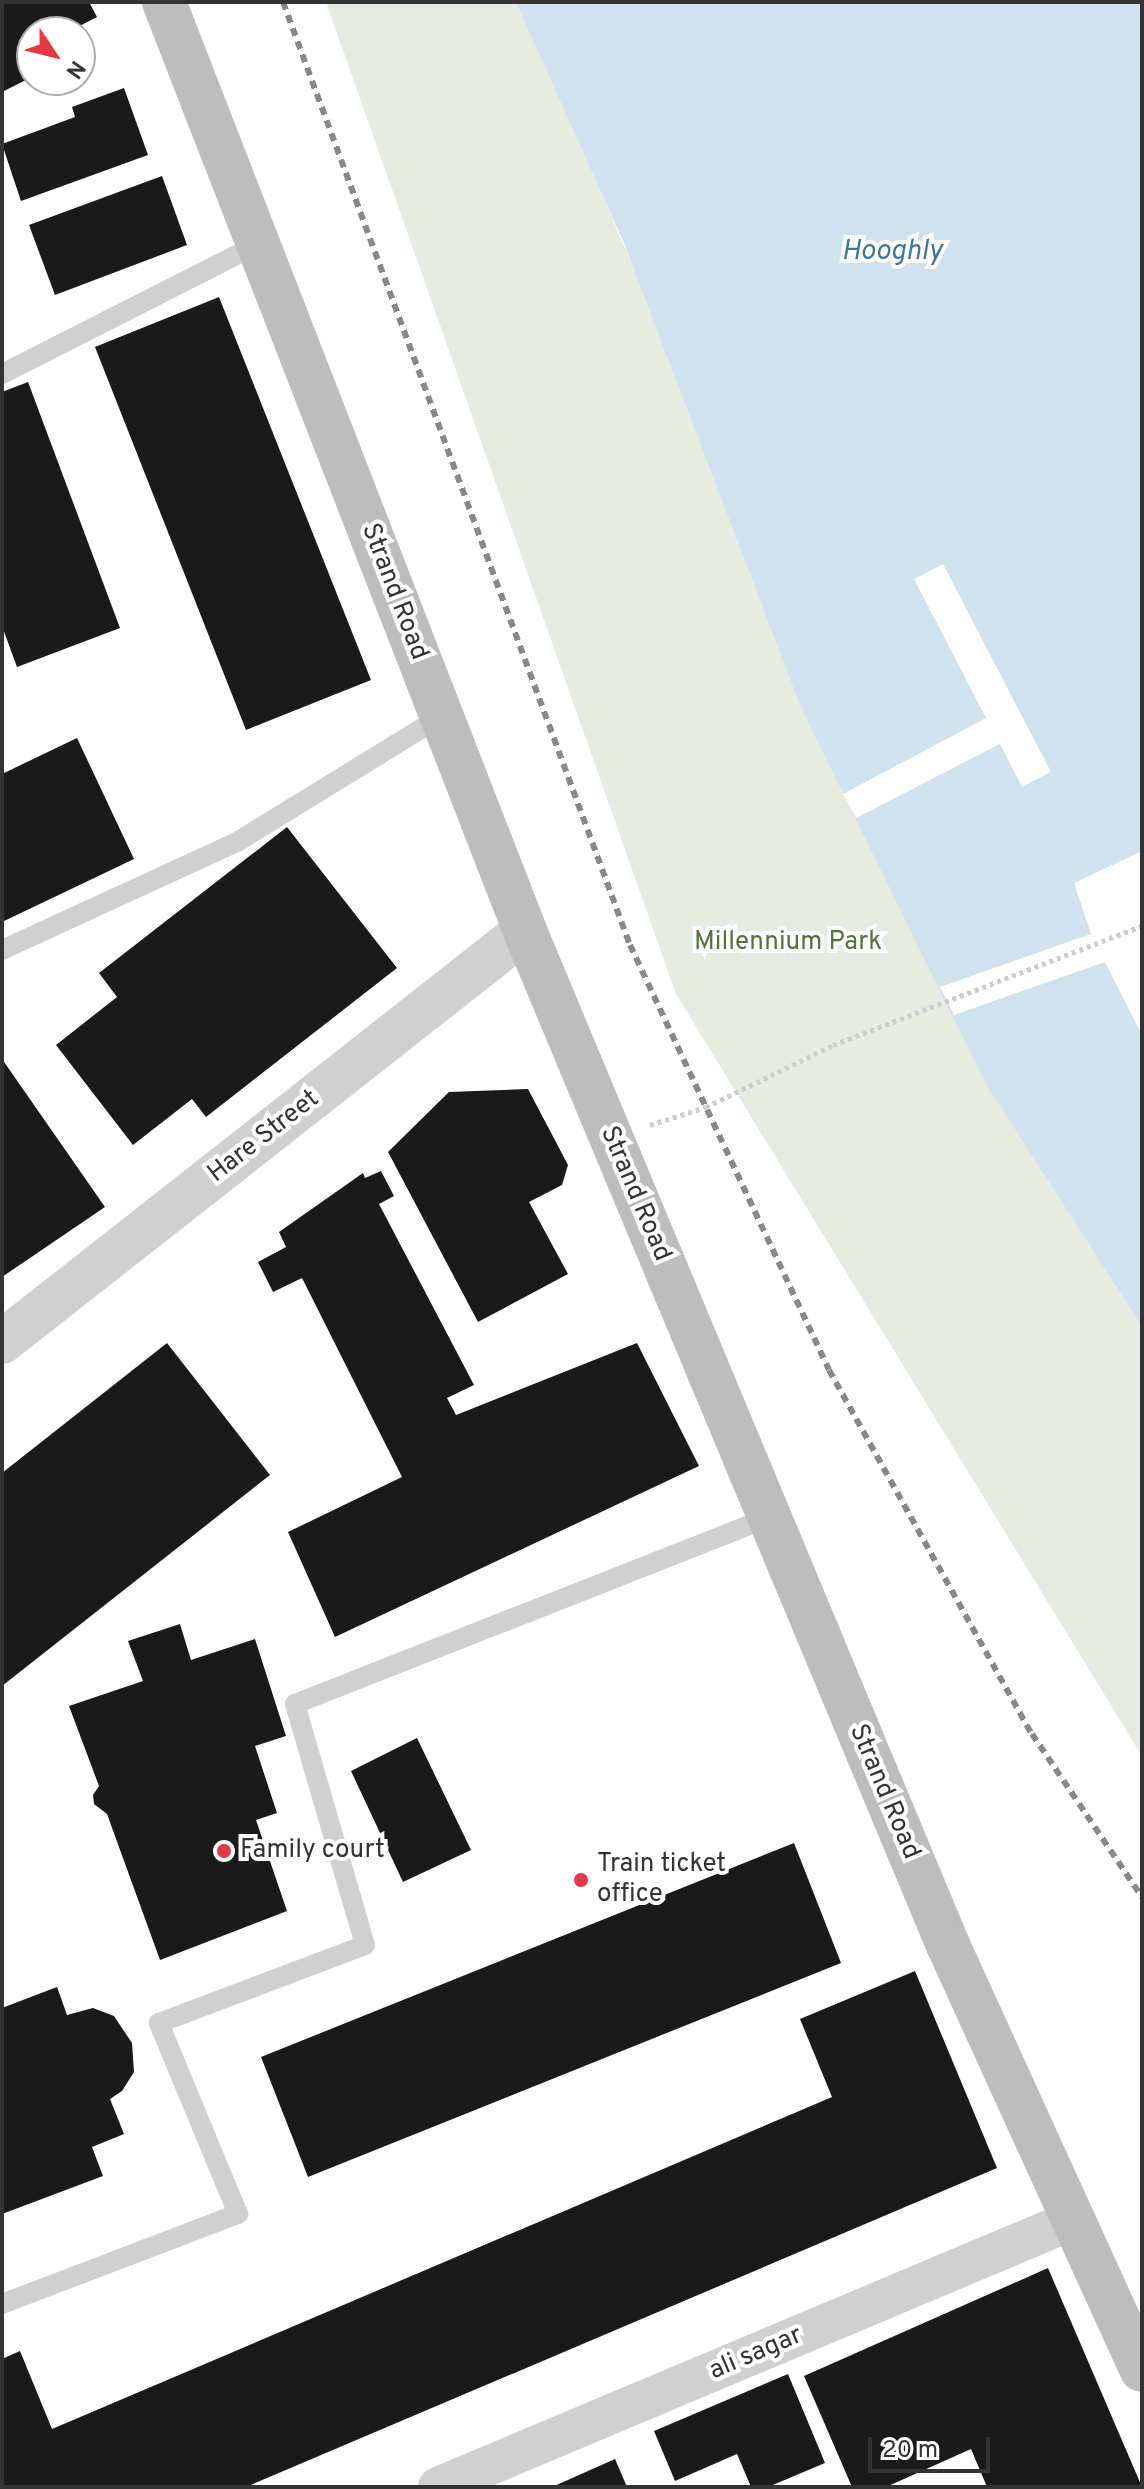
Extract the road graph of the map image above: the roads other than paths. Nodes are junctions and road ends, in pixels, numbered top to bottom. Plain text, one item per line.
1 (164, 2) edge
2 (258, 244) junction
3 (2, 374) edge
4 (442, 716) junction
5 (525, 931) junction
6 (2, 950) edge
7 (2, 1342) edge
8 (770, 1517) junction
9 (1073, 2220) junction
10 (2, 2304) edge
11 (1142, 2370) edge
12 (438, 2487) edge

1 - 2 main road, Strand Road
2 - 3 lane
2 - 4 main road, Strand Road
4 - 5 main road, Strand Road
4 - 6 lane
5 - 7 street, Hare Street
5 - 8 main road, Strand Road
8 - 9 main road, Strand Road
8 - 10 lane
9 - 11 main road, Strand Road
9 - 12 street, ali sagar

